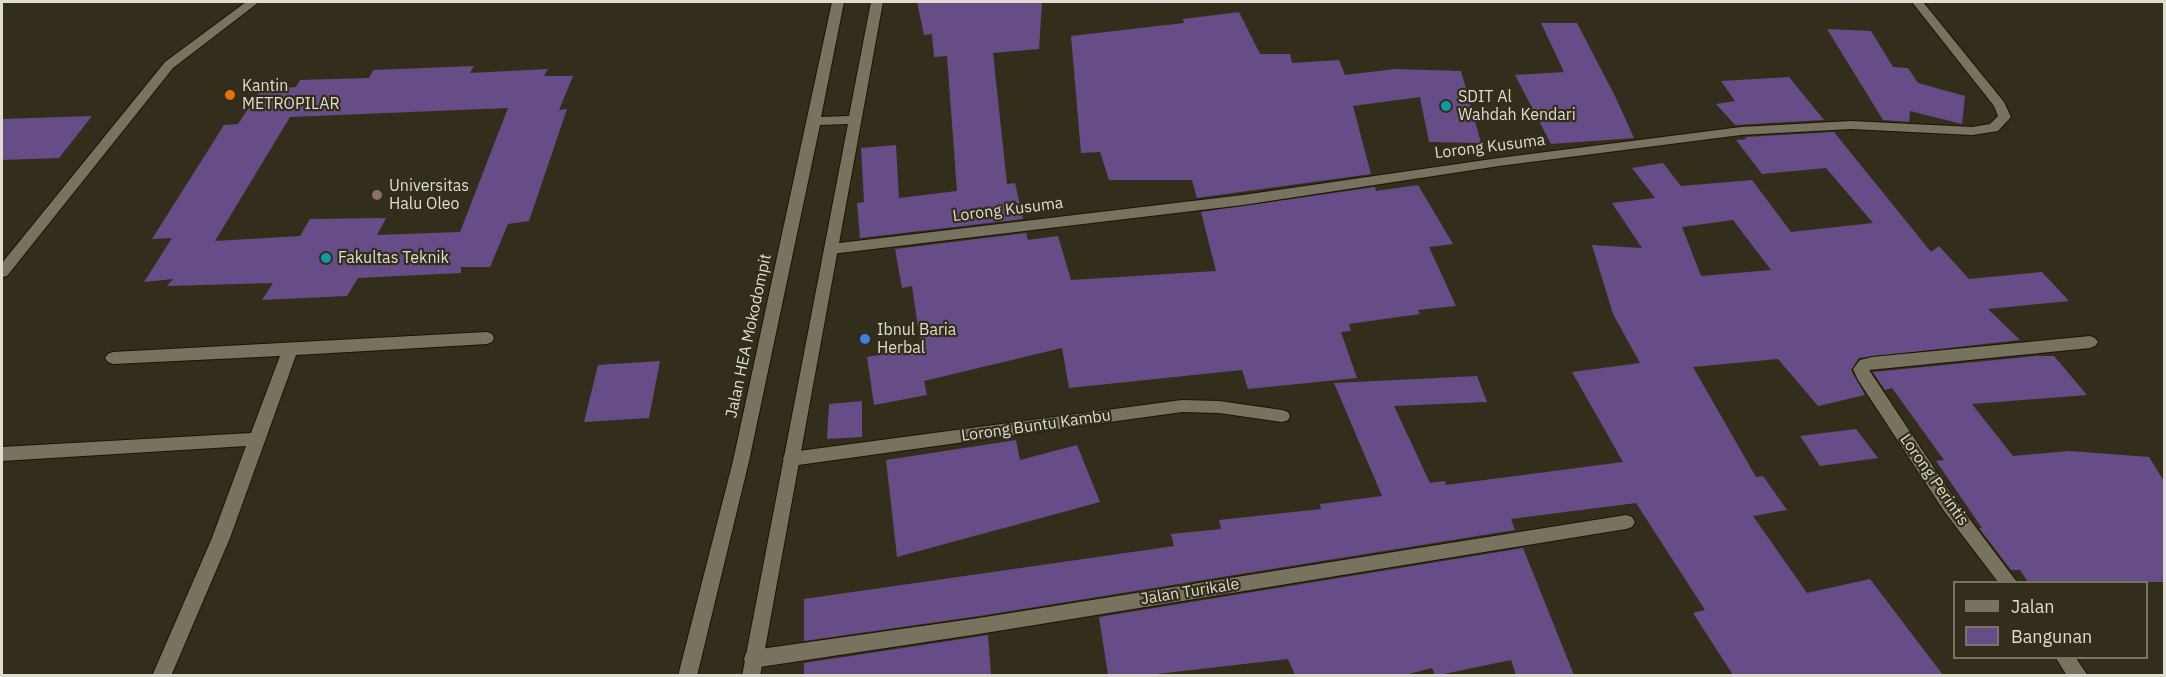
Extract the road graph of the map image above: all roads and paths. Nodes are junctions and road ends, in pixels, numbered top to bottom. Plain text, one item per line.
1 (253, 2) edge
2 (838, 2) edge
3 (877, 2) edge
4 (1917, 2) edge
5 (855, 120) junction
6 (814, 121) junction
7 (831, 249) junction
8 (2, 272) edge
9 (487, 338) dead end
10 (2090, 342) dead end
11 (290, 350) junction
12 (112, 358) dead end
13 (1281, 416) dead end
14 (257, 440) junction
15 (2, 454) edge
16 (791, 459) junction
17 (1626, 522) dead end
18 (2007, 581) edge
19 (2067, 659) edge
20 (752, 667) edge
21 (161, 675) edge
22 (687, 675) edge
23 (2079, 675) edge

1 - 8 street
2 - 6 street, Jalan HEA Mokodompit
3 - 5 street
4 - 7 street, Lorong Kusuma
5 - 6 street
5 - 7 street
6 - 22 street, Jalan HEA Mokodompit
7 - 16 street
9 - 11 street
10 - 18 street, Lorong Perintis
11 - 12 street
11 - 14 street
13 - 16 street, Lorong Buntu Kambu
14 - 15 street
14 - 21 street
16 - 20 street
17 - 20 street, Jalan Turikale
19 - 23 street

